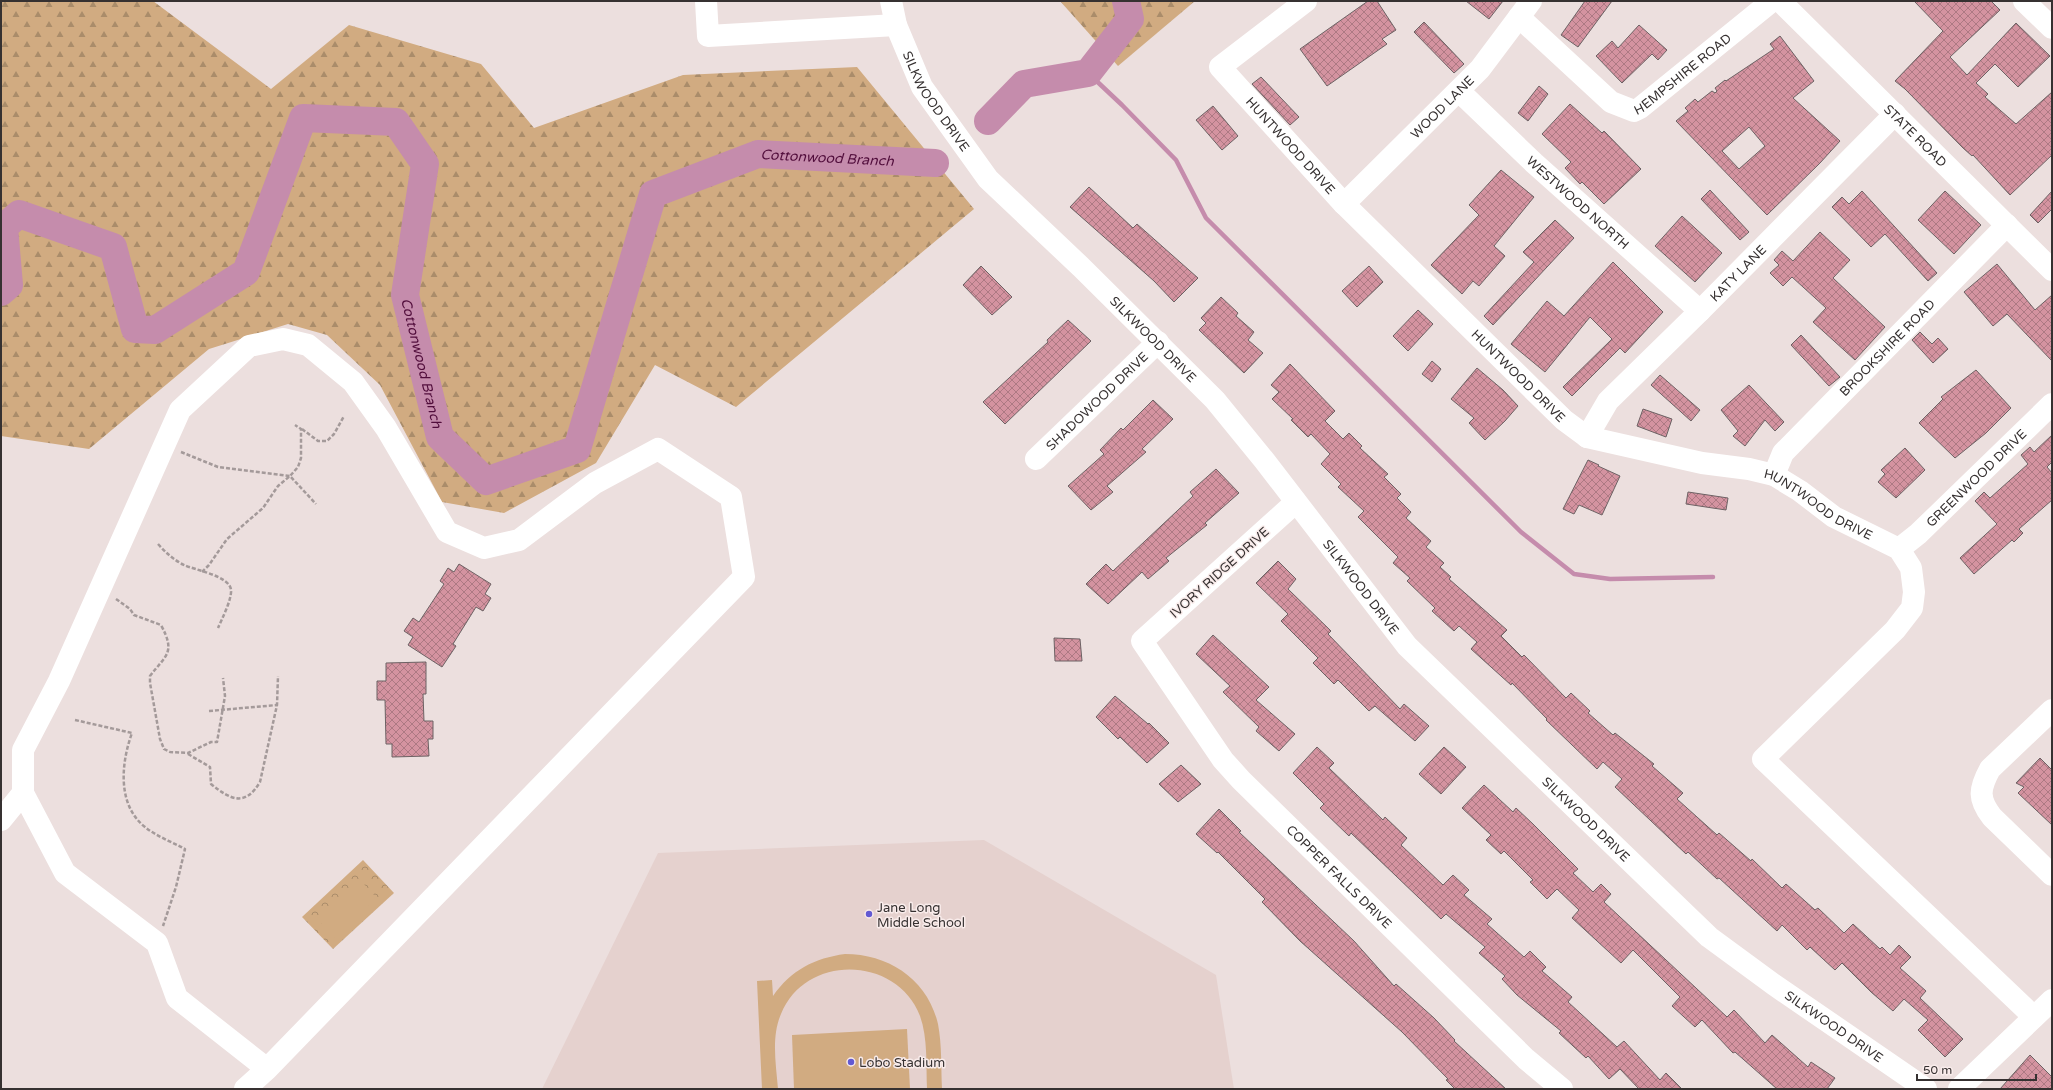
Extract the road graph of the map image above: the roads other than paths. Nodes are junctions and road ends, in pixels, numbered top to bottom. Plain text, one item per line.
1 (706, 1) edge
2 (891, 1) edge
3 (1306, 1) edge
4 (1772, 1) edge
5 (1780, 1) edge
6 (2024, 1) edge
7 (1525, 9) edge
8 (896, 25) junction
9 (2052, 28) edge
10 (1458, 91) junction
11 (1895, 114) junction
12 (1344, 204) junction
13 (2007, 226) junction
14 (2052, 270) edge
15 (1700, 311) junction
16 (1158, 342) junction
17 (2052, 404) edge
18 (1587, 437) junction
19 (1036, 459) dead end
20 (1774, 475) junction
21 (1296, 502) junction
22 (1899, 549) junction
23 (1142, 641) joint
24 (2052, 710) edge
25 (23, 793) junction
26 (1, 820) edge
27 (2052, 875) edge
28 (2052, 1000) edge
29 (2034, 1018) junction
30 (267, 1069) junction
31 (245, 1089) edge
32 (1562, 1089) edge
33 (1926, 1089) edge
34 (1959, 1089) edge

1 - 8 street
2 - 8 street, SILKWOOD DRIVE
3 - 12 street, HUNTWOOD DRIVE
4 - 7 street, HEMPSHIRE ROAD
5 - 11 street, STATE ROAD
6 - 9 street
7 - 10 street, WOOD LANE
8 - 16 street, SILKWOOD DRIVE
10 - 12 street, WOOD LANE
10 - 15 street, WESTWOOD NORTH
11 - 13 street, STATE ROAD
11 - 15 street, KATY LANE
12 - 18 street, HUNTWOOD DRIVE
13 - 14 street, STATE ROAD
13 - 20 street, BROOKSHIRE ROAD
15 - 18 street, KATY LANE
16 - 19 street, SHADOWOOD DRIVE
16 - 21 street, SILKWOOD DRIVE
17 - 22 street, GREENWOOD DRIVE
18 - 20 street, HUNTWOOD DRIVE
20 - 22 street, HUNTWOOD DRIVE
21 - 23 street, IVORY RIDGE DRIVE
21 - 33 street, SILKWOOD DRIVE
22 - 29 street
23 - 32 street, COPPER FALLS DRIVE
24 - 27 street
25 - 26 street
25 - 30 street
25 - 30 street
28 - 29 street
29 - 34 street
30 - 31 street

